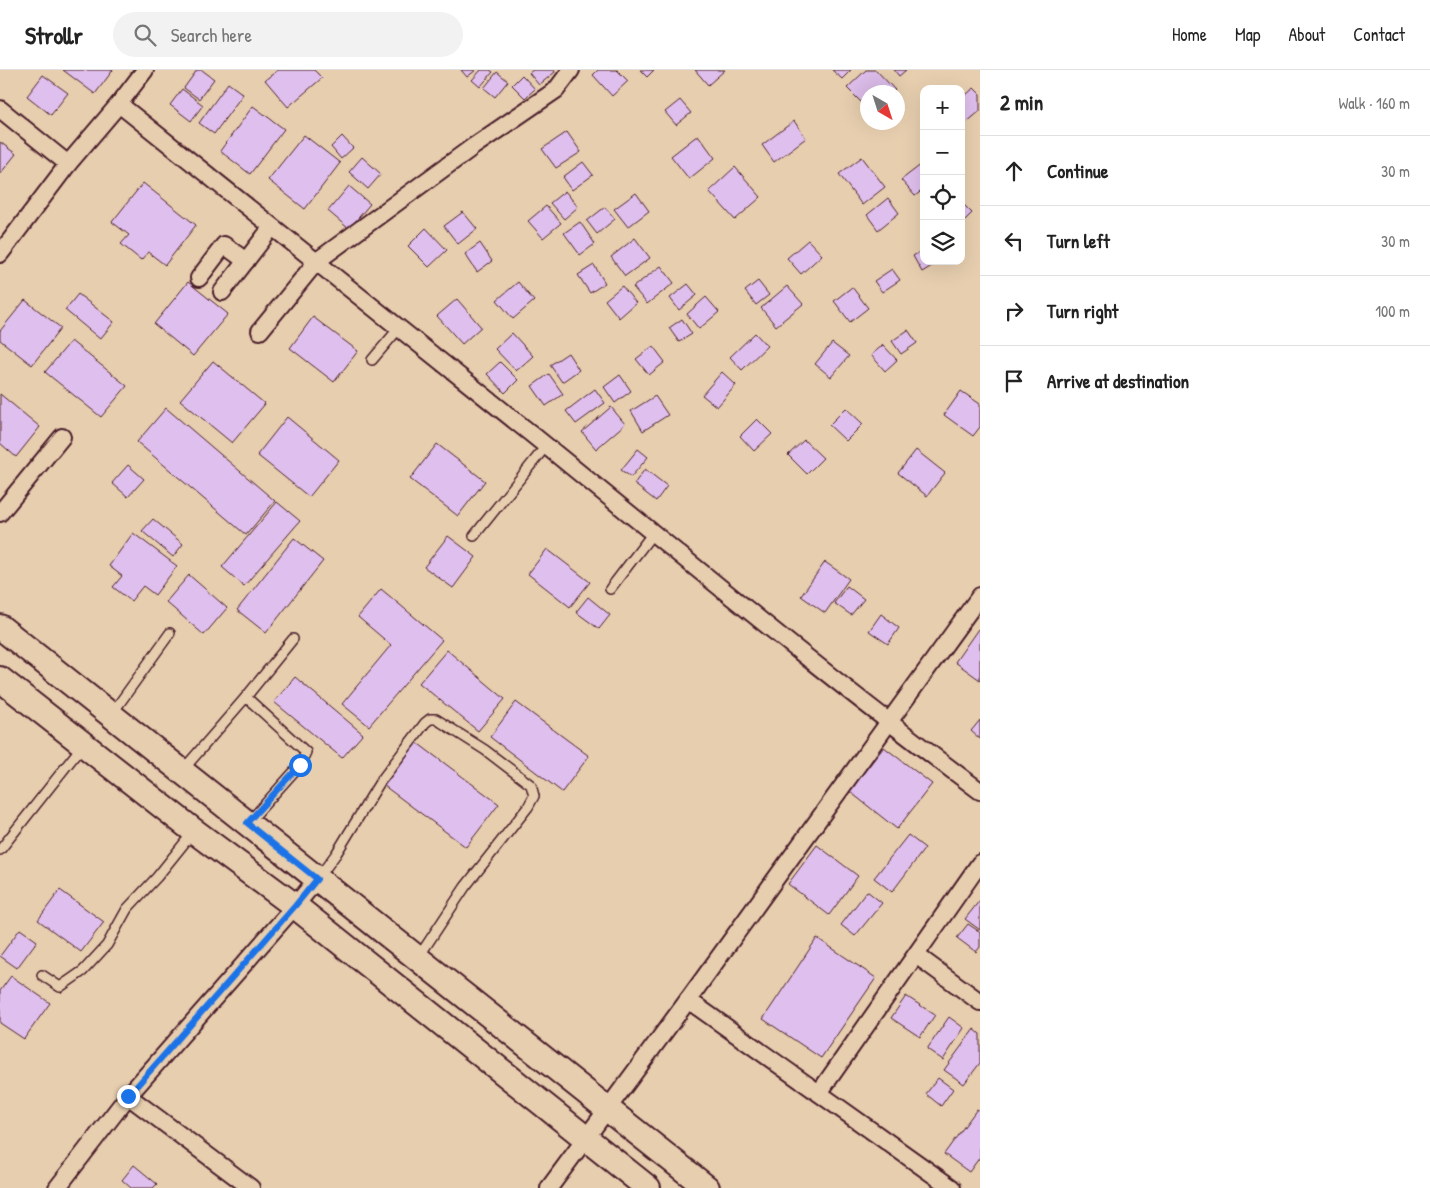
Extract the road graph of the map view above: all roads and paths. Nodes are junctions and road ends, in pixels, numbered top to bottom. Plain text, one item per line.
1 (145, 70) edge
2 (572, 70) edge
3 (119, 104) junction
4 (0, 110) edge
5 (68, 164) junction
6 (272, 227) junction
7 (0, 254) edge
8 (246, 261) junction
9 (317, 261) junction
10 (199, 278) dead end
11 (222, 292) dead end
12 (400, 327) junction
13 (260, 331) dead end
14 (372, 360) dead end
15 (62, 437) dead end
16 (546, 446) junction
17 (0, 513) edge
18 (653, 533) junction
19 (474, 536) dead end
20 (610, 589) dead end
21 (980, 596) edge
22 (0, 627) edge
23 (170, 633) dead end
24 (293, 639) dead end
25 (0, 679) edge
26 (246, 697) junction
27 (111, 715) junction
28 (888, 723) junction
29 (83, 744) junction
30 (182, 771) junction
31 (980, 791) edge
32 (247, 823) junction
33 (194, 831) junction
34 (0, 850) edge
35 (980, 864) edge
36 (317, 879) junction
37 (295, 906) junction
38 (916, 955) junction
39 (418, 958) junction
40 (42, 975) dead end
41 (688, 1000) junction
42 (980, 1002) edge
43 (819, 1093) junction
44 (128, 1096) junction
45 (607, 1110) junction
46 (586, 1139) junction
47 (57, 1188) edge
48 (251, 1188) edge
49 (549, 1188) edge
50 (648, 1188) edge
51 (707, 1188) edge
52 (952, 1188) edge

1 - 3 street
2 - 9 street
3 - 5 street
3 - 6 street
4 - 5 street
5 - 7 street
6 - 8 street
6 - 9 street
8 - 10 street
8 - 11 street
9 - 12 street
9 - 13 street
12 - 14 lane
12 - 16 street
15 - 17 street
16 - 18 street
16 - 19 lane
18 - 20 lane
18 - 28 street
21 - 28 street
22 - 27 main road
23 - 27 lane
24 - 26 lane
25 - 29 main road
26 - 30 lane
26 - 32 lane
27 - 30 main road
28 - 31 street
28 - 41 street
29 - 33 main road
29 - 34 lane
30 - 32 main road
32 - 36 main road
33 - 37 main road
33 - 40 lane
35 - 38 street
36 - 37 street
36 - 39 main road
36 - 39 lane
37 - 44 street
37 - 46 main road
38 - 42 street
38 - 43 street
39 - 45 main road
41 - 43 street
41 - 45 street
43 - 52 street
44 - 47 street
44 - 48 street
45 - 46 street
45 - 51 main road
46 - 49 street
46 - 50 main road

